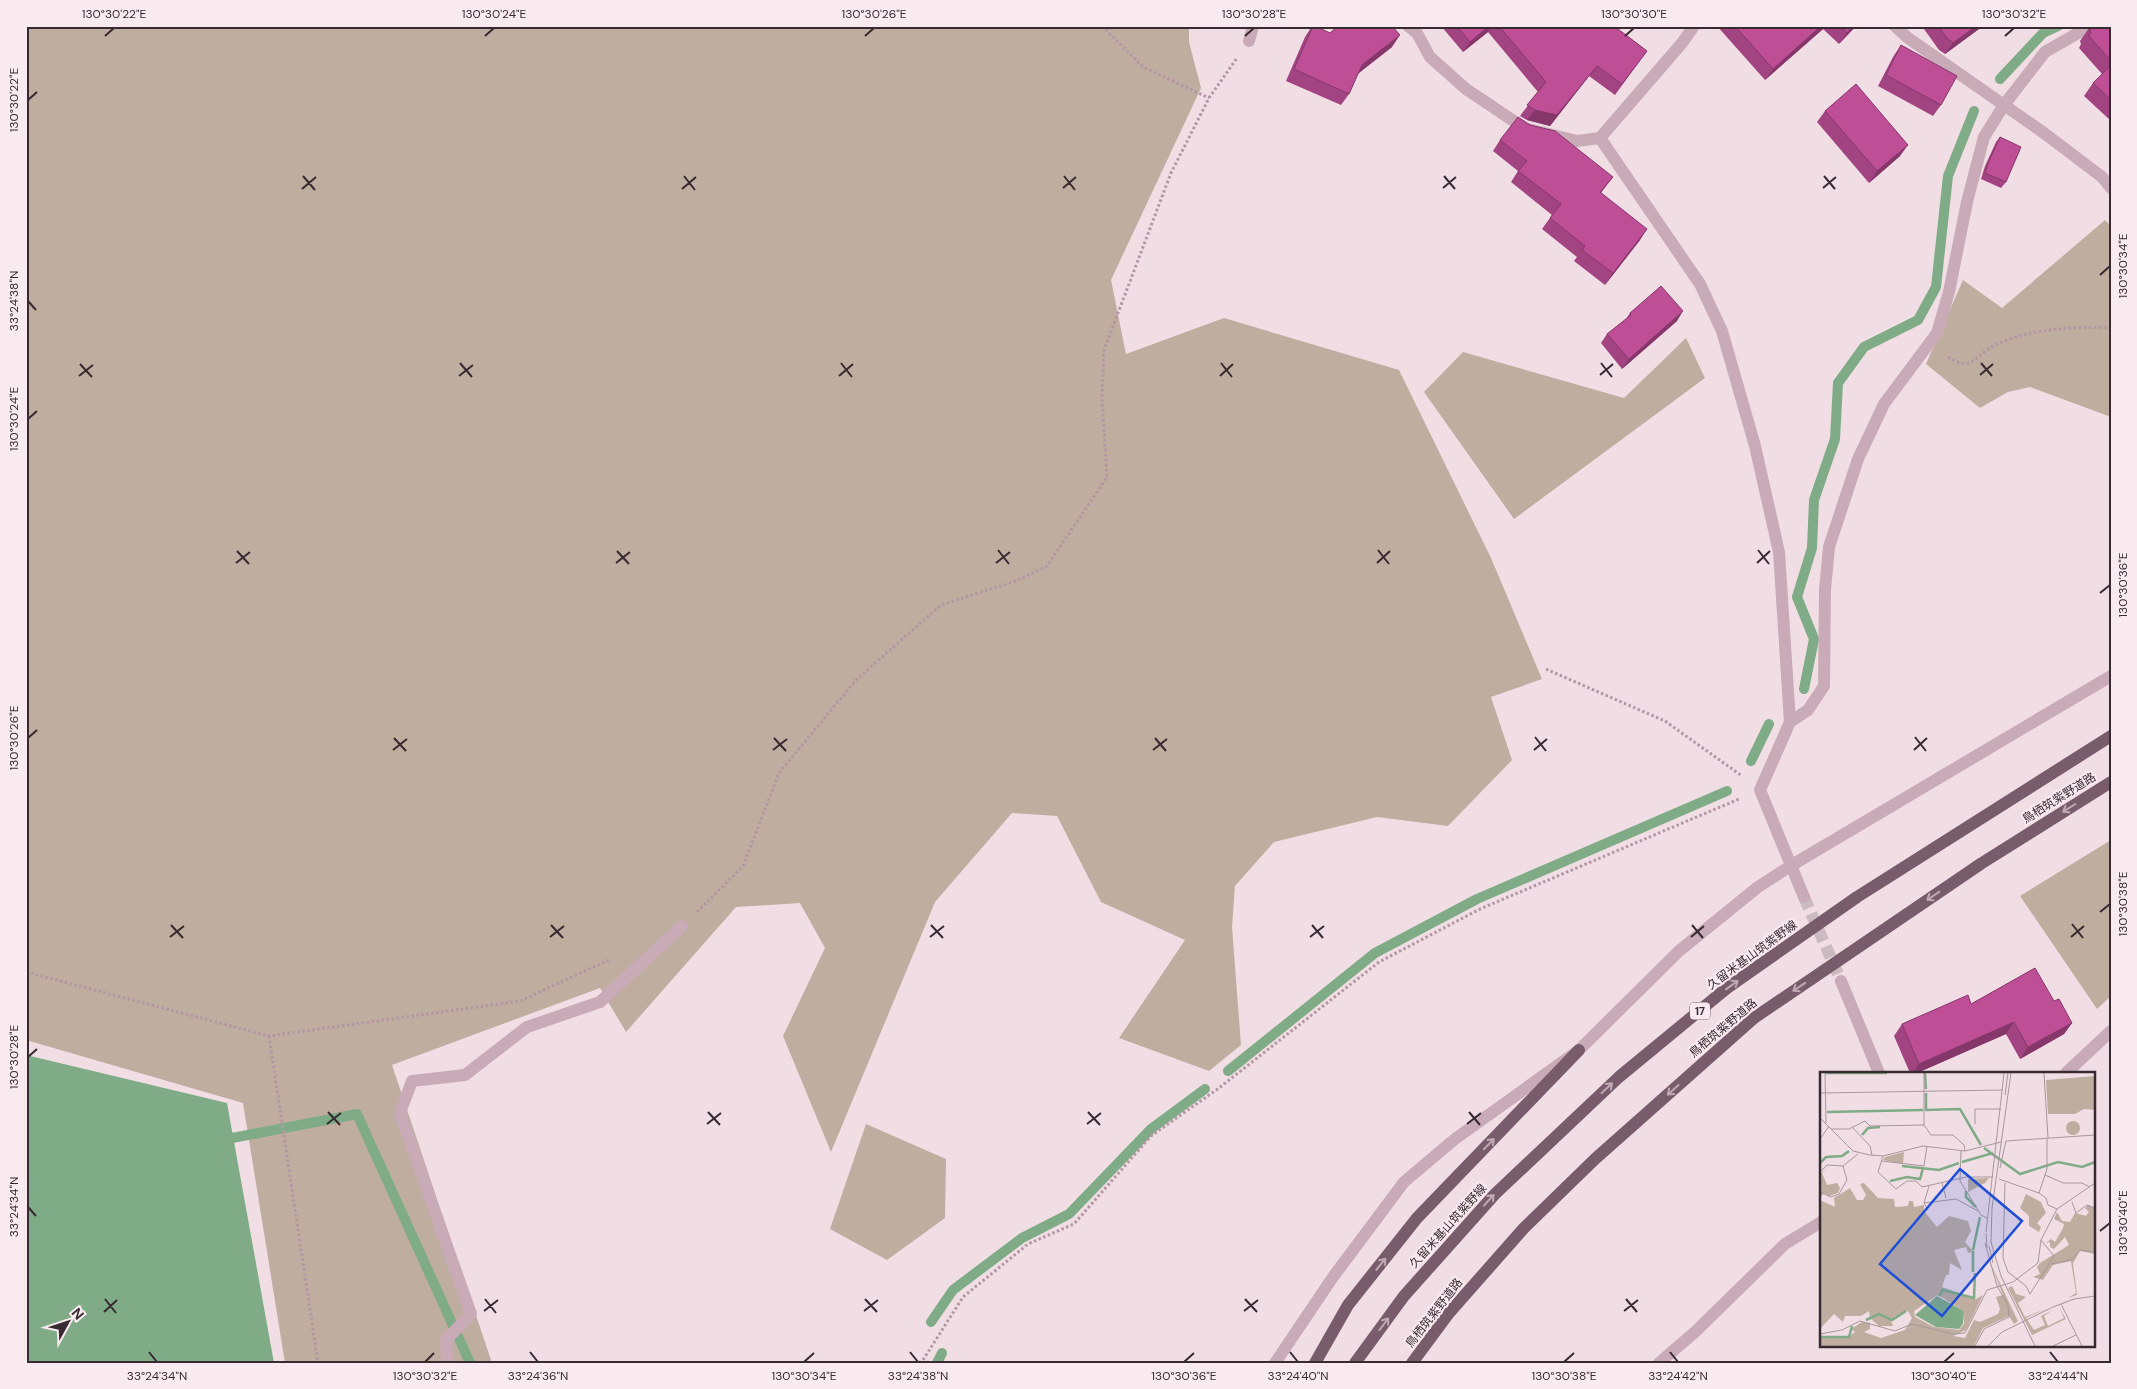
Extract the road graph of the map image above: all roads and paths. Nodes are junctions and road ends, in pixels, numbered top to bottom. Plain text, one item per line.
1 (1102, 26) edge
2 (1253, 26) edge
3 (1408, 26) edge
4 (1694, 26) edge
5 (1895, 26) edge
6 (2090, 26) edge
7 (1249, 41) joint
8 (1209, 98) junction
9 (2004, 105) junction
10 (1600, 138) junction
11 (2111, 188) edge
12 (2111, 328) edge
13 (1928, 344) junction
14 (1546, 669) dead end
15 (2111, 676) edge
16 (1790, 722) junction
17 (2111, 736) edge
18 (2111, 782) edge
19 (1760, 790) junction
20 (1792, 865) junction
21 (1804, 897) tunnel mouth
22 (682, 926) joint
23 (619, 955) dead end
24 (26, 972) edge
25 (1841, 981) tunnel mouth
26 (2111, 1031) edge
27 (269, 1036) junction
28 (1579, 1050) junction
29 (1879, 1072) edge
30 (2067, 1072) edge
31 (1820, 1223) edge
32 (318, 1363) edge
33 (448, 1363) edge
34 (919, 1363) edge
35 (1275, 1363) edge
36 (1315, 1363) edge
37 (1355, 1363) edge
38 (1412, 1363) edge
39 (1659, 1363) edge

1 - 8 path
2 - 7 street
3 - 10 street
4 - 10 street
5 - 9 street
6 - 9 street
7 - 8 path
8 - 22 path
9 - 11 street
9 - 13 street
10 - 16 street
12 - 13 path
13 - 16 street
14 - 19 path
15 - 20 street
16 - 19 street
37 -> 17 main road, 久留米基山筑紫野線 / 17
18 -> 38 main road, 鳥栖筑紫野道路
19 - 20 street
19 - 34 path
20 - 21 street
20 - 28 street
22 - 33 street
23 - 27 path
24 - 27 path
25 - 29 street
26 - 30 street
27 - 32 path
28 - 35 street
36 -> 28 main road
31 - 39 street

